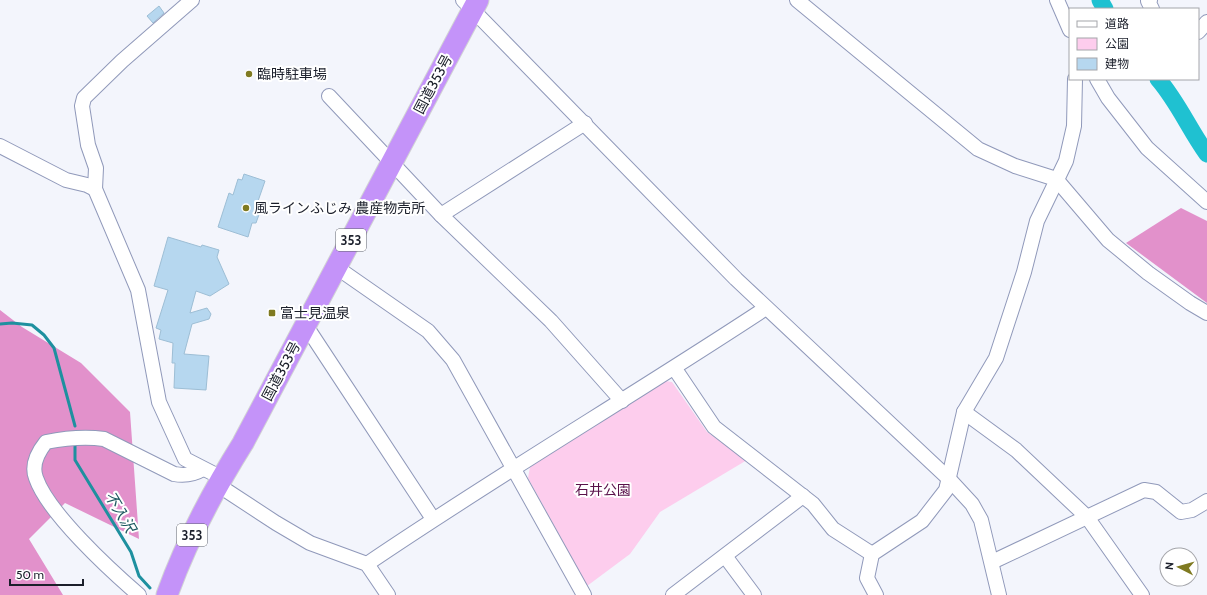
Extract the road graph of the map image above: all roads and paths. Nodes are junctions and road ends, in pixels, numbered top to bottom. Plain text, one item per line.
1 (192, 0) edge
2 (797, 0) edge
3 (1057, 0) edge
4 (1150, 0) edge
5 (471, 3) edge
6 (1152, 8) edge
7 (1207, 22) edge
8 (1069, 28) edge
9 (1199, 31) edge
10 (1075, 80) edge
11 (1098, 80) edge
12 (329, 96) dead end
13 (585, 123) junction
14 (0, 146) edge
15 (391, 164) junction
16 (1056, 179) junction
17 (94, 189) junction
18 (1207, 202) edge
19 (441, 215) junction
20 (336, 267) junction
21 (766, 308) junction
22 (1207, 313) edge
23 (304, 328) junction
24 (675, 368) junction
25 (622, 401) junction
26 (964, 412) junction
27 (203, 469) junction
28 (514, 469) junction
29 (948, 478) junction
30 (220, 482) junction
31 (803, 496) junction
32 (1207, 501) edge
33 (1087, 517) junction
34 (433, 519) junction
35 (872, 554) junction
36 (725, 556) junction
37 (992, 562) junction
38 (367, 564) junction
39 (139, 595) edge
40 (167, 595) edge
41 (388, 595) edge
42 (584, 595) edge
43 (673, 595) edge
44 (754, 595) edge
45 (876, 595) edge
46 (999, 595) edge
47 (1142, 595) edge

1 - 17 street
2 - 16 street
3 - 8 street
4 - 6 street
5 - 13 street
5 - 15 highway, 国道353号 / 353
7 - 9 street
10 - 16 street
11 - 18 street
12 - 15 street
13 - 19 street
13 - 21 street
14 - 17 street
15 - 19 street
15 - 20 highway, 国道353号 / 353
16 - 22 street
16 - 26 street
17 - 27 street
19 - 25 street
20 - 23 highway, 国道353号 / 353
20 - 28 street
21 - 24 street
21 - 29 street
23 - 30 highway, 国道353号 / 353
23 - 34 street
24 - 25 street
24 - 31 street
25 - 28 street
26 - 29 street
26 - 33 street
27 - 30 street
27 - 39 street
28 - 34 street
28 - 42 street
29 - 35 street
29 - 37 street
30 - 38 street
30 - 40 highway, 国道353号 / 353
31 - 35 street
31 - 36 street
32 - 33 street
33 - 37 street
33 - 47 street
34 - 38 street
35 - 45 street
36 - 43 street
36 - 44 street
37 - 46 street
38 - 41 street

